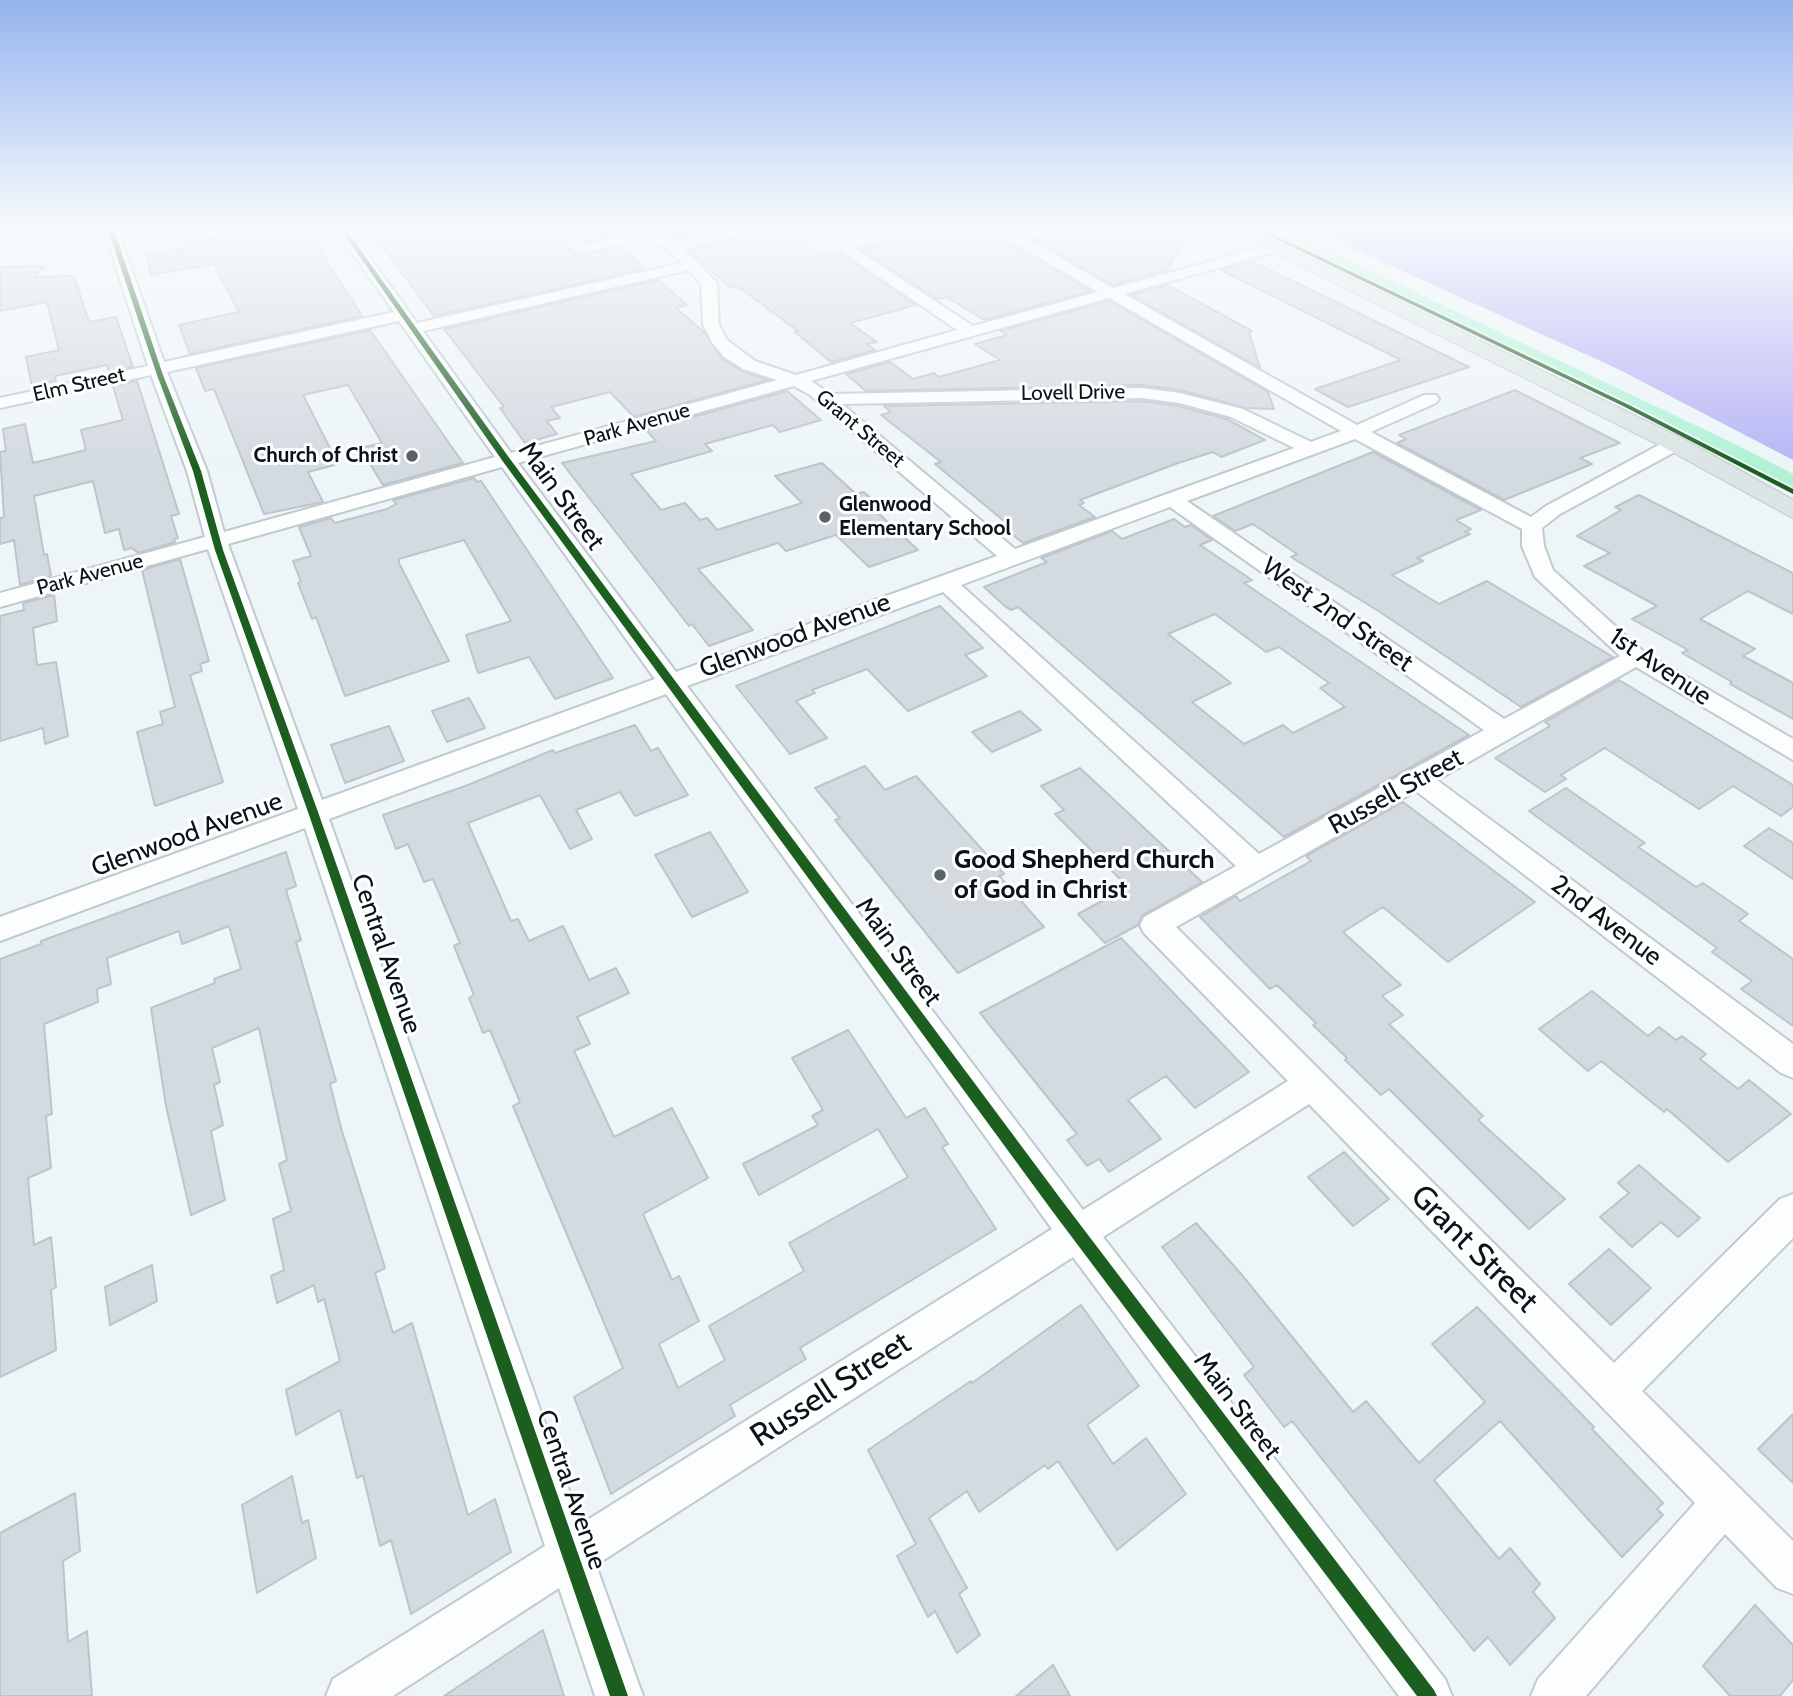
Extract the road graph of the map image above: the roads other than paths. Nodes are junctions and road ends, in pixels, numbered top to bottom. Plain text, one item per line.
1 (139, 306) edge
2 (397, 306) edge
3 (487, 306) edge
4 (710, 306) edge
5 (931, 306) edge
6 (1063, 306) edge
7 (1135, 306) edge
8 (1393, 306) edge
9 (408, 322) junction
10 (969, 331) junction
11 (158, 367) junction
12 (796, 380) junction
13 (826, 399) junction
14 (1430, 399) dead end
15 (0, 403) edge
16 (1356, 432) junction
17 (1675, 444) junction
18 (1310, 449) junction
19 (507, 461) junction
20 (1171, 499) junction
21 (1793, 510) edge
22 (1532, 526) junction
23 (216, 541) junction
24 (1013, 557) junction
25 (945, 582) junction
26 (0, 600) edge
27 (1636, 657) junction
28 (670, 682) junction
29 (1503, 731) junction
30 (1793, 751) edge
31 (1418, 779) junction
32 (313, 812) junction
33 (1258, 870) junction
34 (1155, 925) joint
35 (0, 929) edge
36 (1793, 1063) edge
37 (1312, 1084) junction
38 (1793, 1212) edge
39 (1077, 1233) junction
40 (1614, 1391) junction
41 (1724, 1502) junction
42 (569, 1557) junction
43 (1793, 1572) edge
44 (349, 1696) edge
45 (619, 1696) edge
46 (1428, 1696) edge
47 (1555, 1696) edge

1 - 11 street, Central Avenue
2 - 9 street, Main Street
3 - 9 street, Elm Street
4 - 12 street, Grant Street
5 - 10 street
6 - 10 street, Park Avenue
7 - 16 street
8 - 17 main road
9 - 11 street, Elm Street
9 - 19 street, Main Street
10 - 12 street, Park Avenue
11 - 15 street, Elm Street
11 - 23 street, Central Avenue
12 - 13 street, Grant Street
12 - 19 street, Park Avenue
13 - 18 street, Lovell Drive
13 - 24 street, Grant Street
14 - 16 street, Glenwood Avenue
16 - 18 street, Glenwood Avenue
16 - 22 street
17 - 21 main road
17 - 22 street
18 - 20 street, Glenwood Avenue
19 - 23 street, Park Avenue
19 - 28 street, Main Street
20 - 24 street, Glenwood Avenue
20 - 29 street, West 2nd Street
22 - 27 street, 1st Avenue
23 - 26 street, Park Avenue
23 - 32 street, Central Avenue
24 - 25 street, Glenwood Avenue
25 - 28 street, Glenwood Avenue
25 - 33 street
27 - 29 street, Russell Street
27 - 30 street, 1st Avenue
28 - 32 street, Glenwood Avenue
28 - 39 street, Main Street
29 - 31 street, Russell Street
31 - 33 street, Russell Street
31 - 36 street, 2nd Avenue
32 - 35 street, Glenwood Avenue
32 - 42 street, Central Avenue
33 - 34 street, Russell Street
34 - 37 street, Grant Street
37 - 39 street, Russell Street
37 - 40 street, Grant Street
38 - 40 street
39 - 42 street, Russell Street
39 - 46 street, Main Street
40 - 41 street, Grant Street
41 - 43 street, Grant Street
41 - 47 street
42 - 44 street, Russell Street
42 - 45 street, Central Avenue

